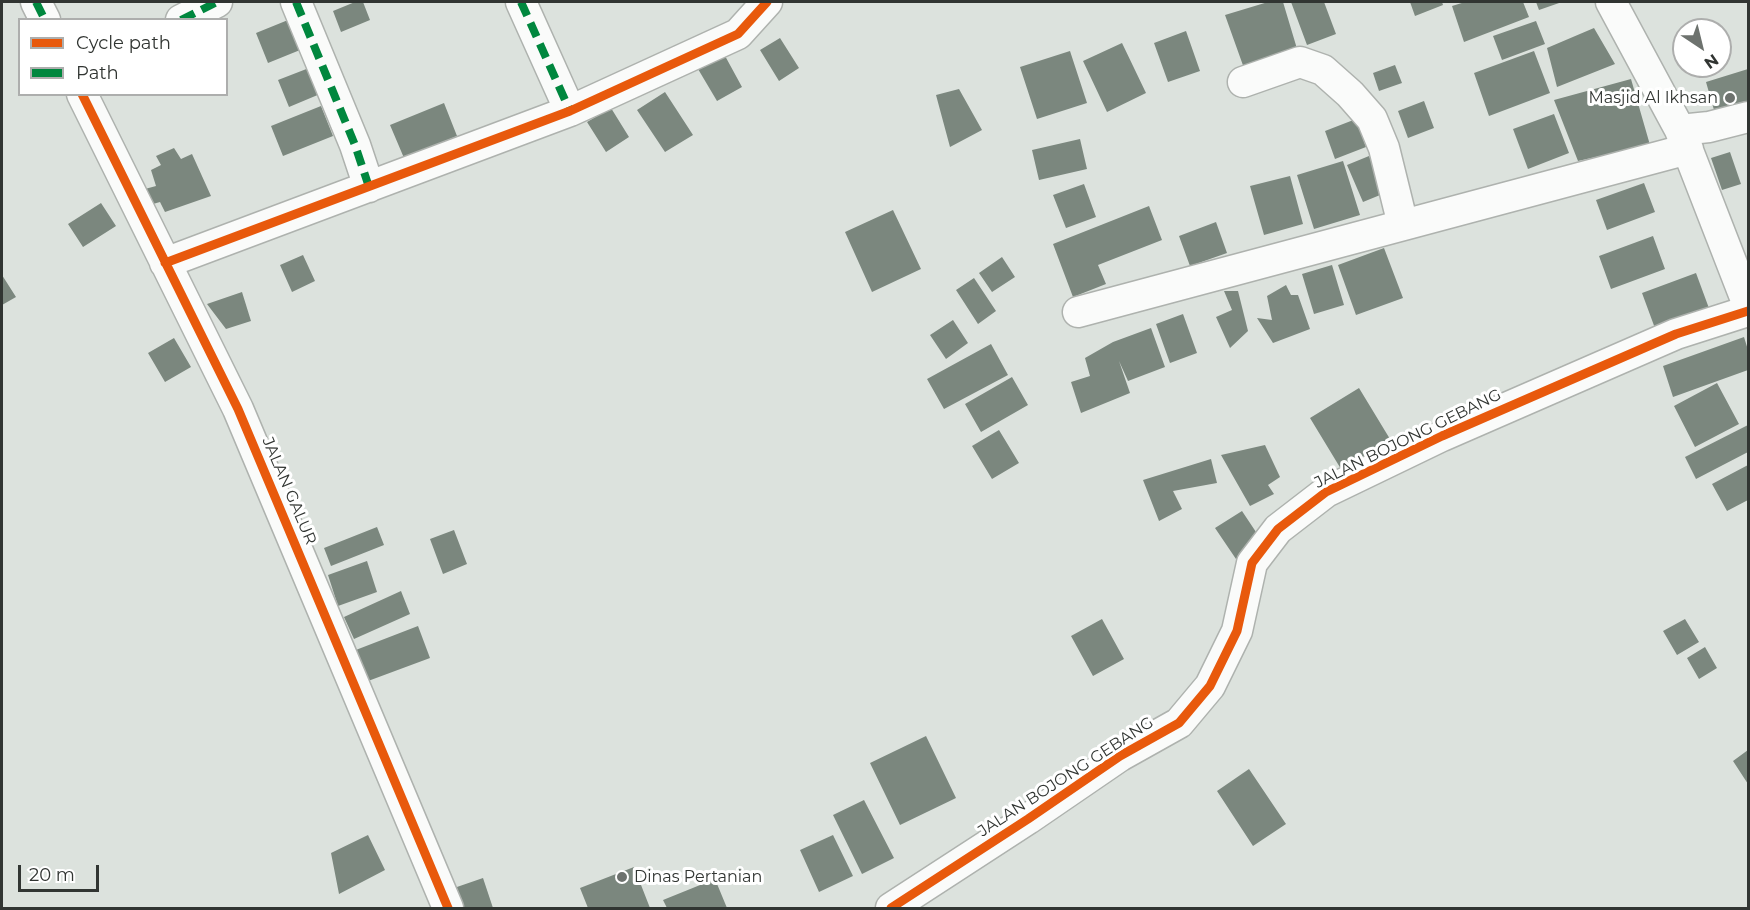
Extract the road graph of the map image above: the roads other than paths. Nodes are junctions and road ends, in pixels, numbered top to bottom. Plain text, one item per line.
1 (36, 2) edge
2 (217, 2) edge
3 (296, 2) edge
4 (521, 2) edge
5 (767, 2) edge
6 (1611, 2) edge
7 (44, 18) edge
8 (185, 18) edge
9 (1243, 82) dead end
10 (83, 96) edge
11 (570, 111) junction
12 (1749, 117) edge
13 (1684, 139) junction
14 (369, 187) junction
15 (1403, 225) junction
16 (165, 263) junction
17 (1749, 305) edge
18 (1749, 311) edge
19 (1078, 312) dead end
20 (448, 909) edge
21 (891, 909) edge

1 - 7 street
2 - 8 street
3 - 14 street
4 - 11 street
5 - 11 street
6 - 13 street
9 - 15 street
10 - 16 street, JALAN GALUR
11 - 14 street
12 - 13 street
13 - 15 street
13 - 17 street
14 - 16 street
15 - 19 street
16 - 20 street, JALAN GALUR
18 - 21 street, JALAN BOJONG GEBANG

